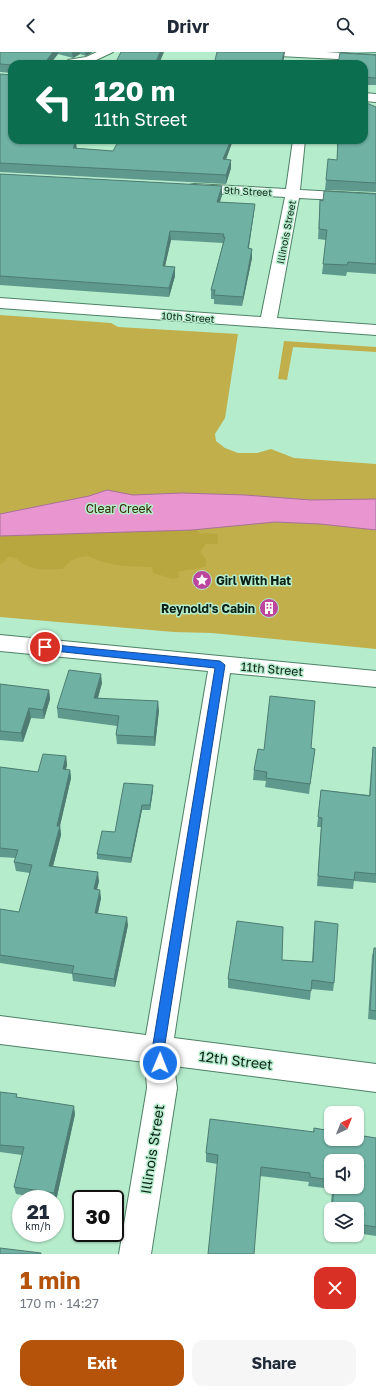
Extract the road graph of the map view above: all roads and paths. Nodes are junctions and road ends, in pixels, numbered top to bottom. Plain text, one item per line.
1 (107, 52) edge
2 (260, 52) edge
3 (310, 57) edge
4 (376, 58) edge
5 (88, 60) edge
6 (299, 144) edge
7 (180, 187) edge
8 (293, 194) junction
9 (376, 198) edge
10 (0, 303) edge
11 (267, 322) junction
12 (376, 330) edge
13 (0, 643) edge
14 (220, 665) junction
15 (376, 679) edge
16 (0, 1030) edge
17 (158, 1050) junction
18 (376, 1078) edge
19 (135, 1254) edge

1 - 5 street
2 - 3 street
3 - 4 street
6 - 8 street, Illinois Street
7 - 8 street, 9th Street
8 - 9 street, 9th Street
8 - 11 street, Illinois Street
10 - 11 street, 10th Street
11 - 12 street, 10th Street
13 - 14 street, 11th Street
14 - 15 street, 11th Street
14 - 17 street, Illinois Street
16 - 17 street, 12th Street
17 - 18 street, 12th Street
17 - 19 street, Illinois Street

